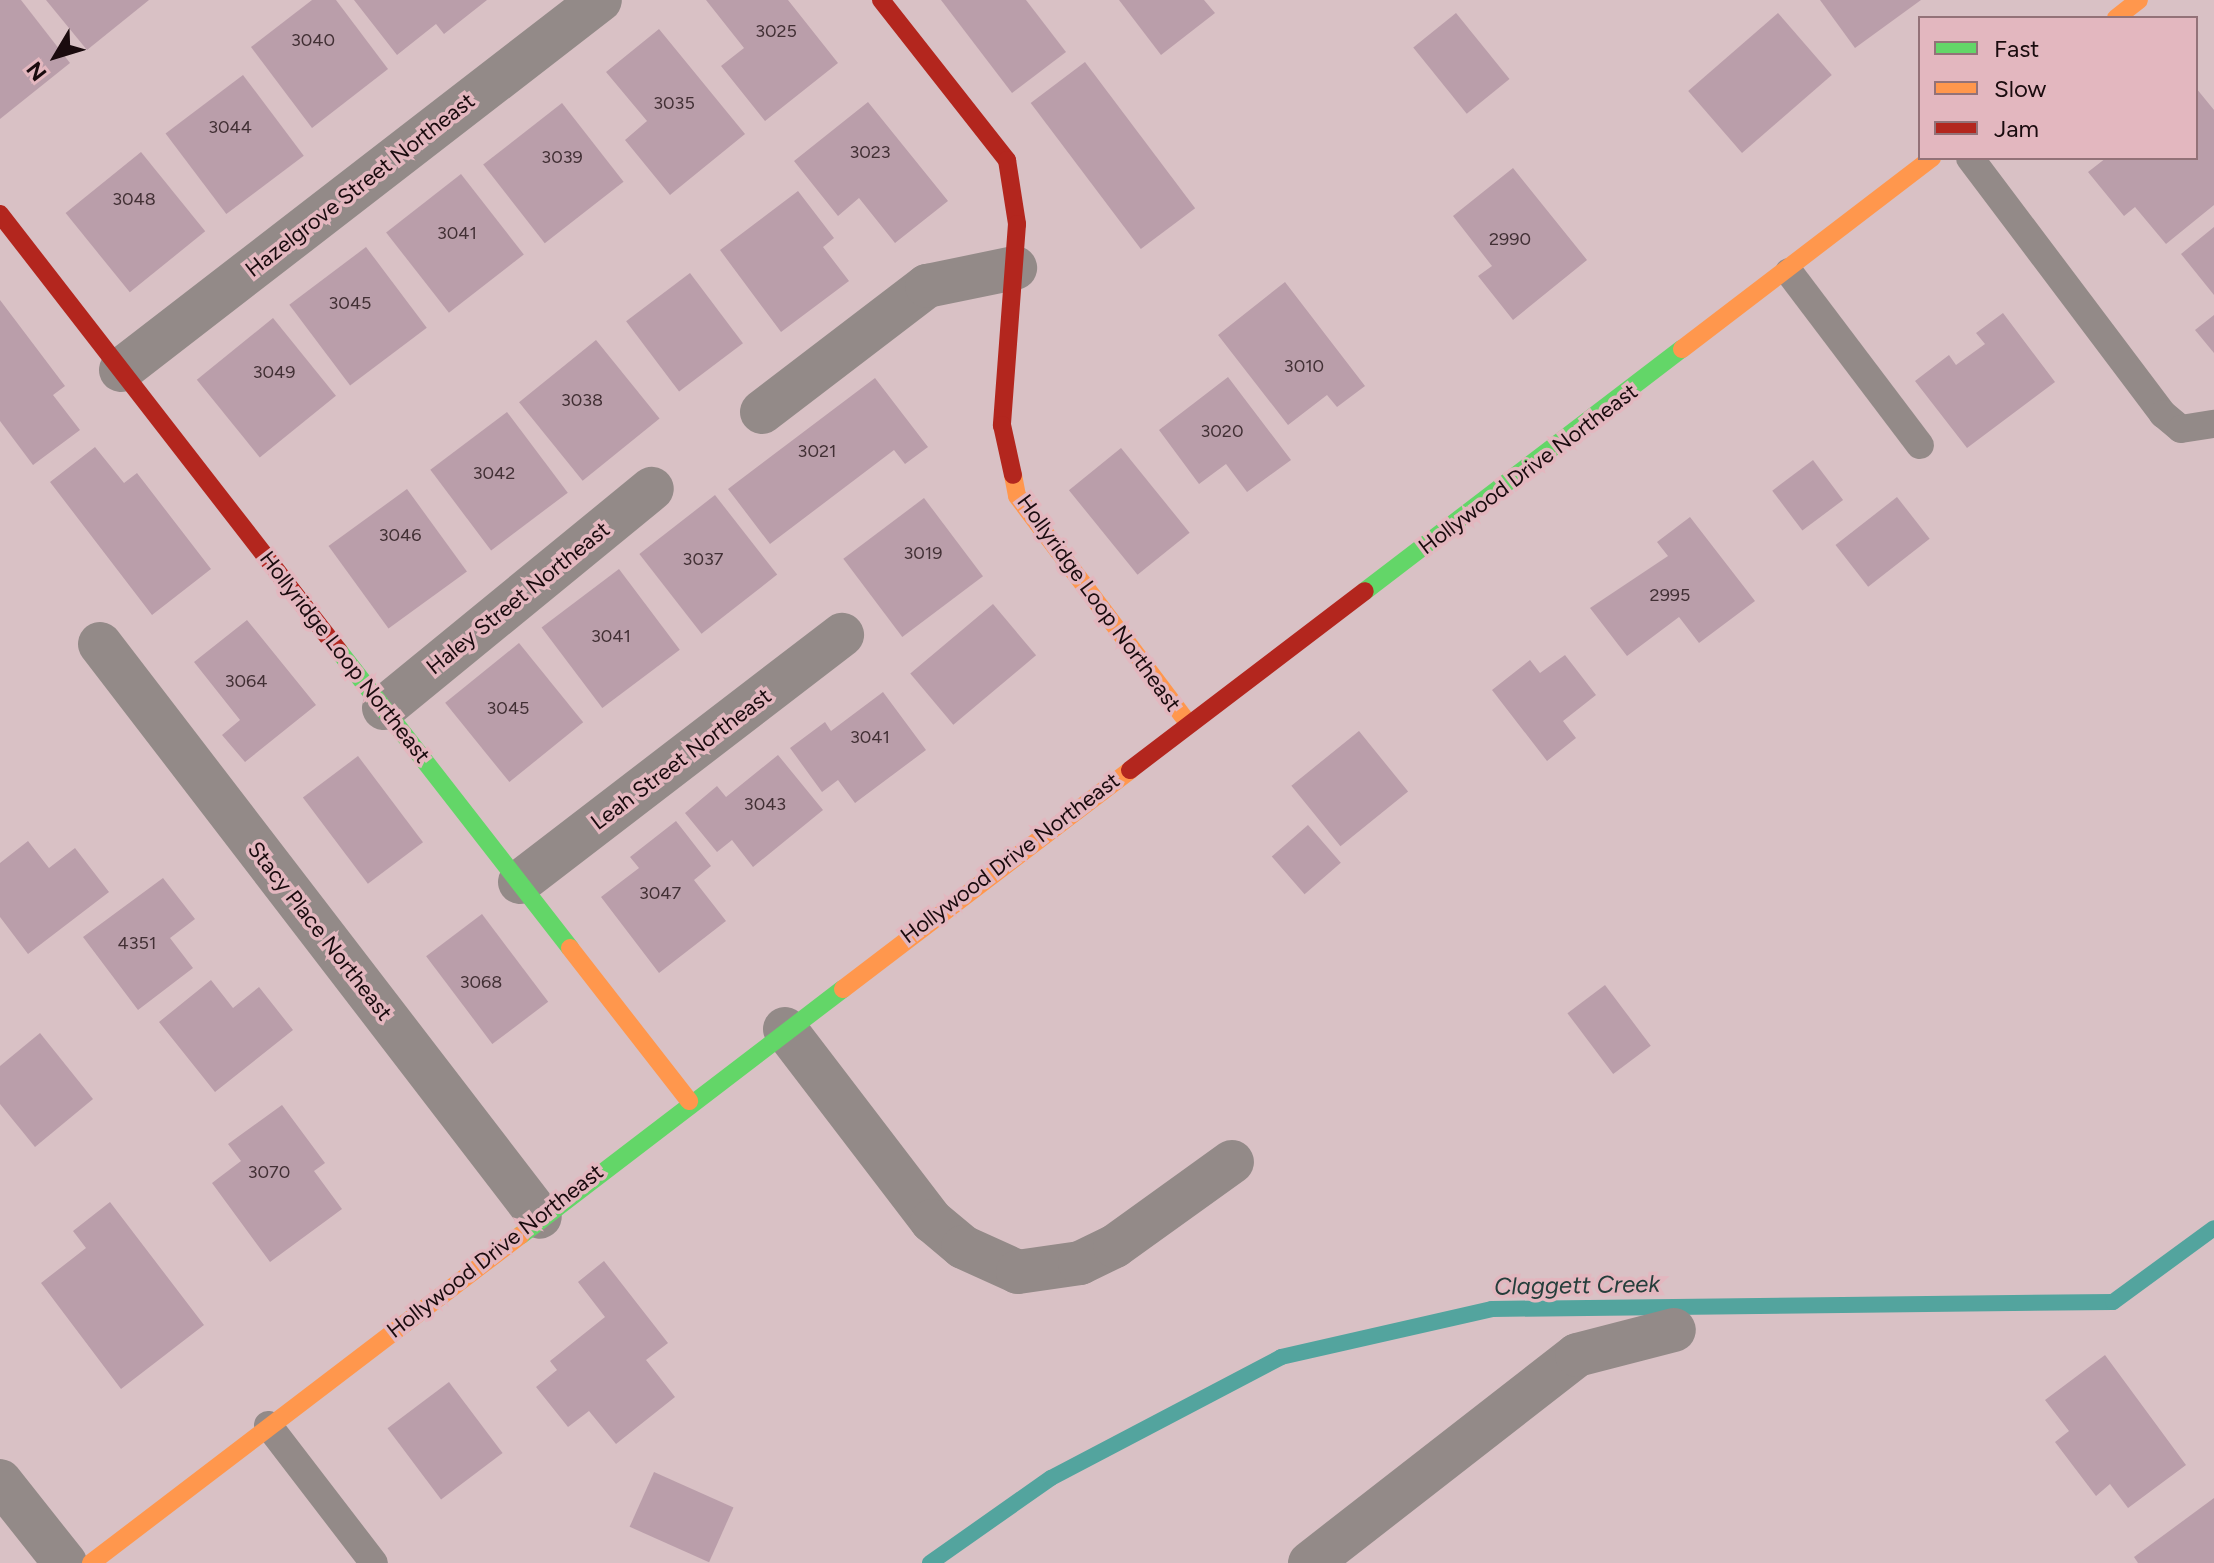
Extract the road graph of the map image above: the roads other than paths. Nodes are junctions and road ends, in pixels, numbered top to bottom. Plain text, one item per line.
1 (600, 0) edge
2 (881, 0) edge
3 (2139, 0) edge
4 (2119, 16) edge
5 (1929, 160) edge
6 (1972, 160) edge
7 (0, 214) edge
8 (1015, 268) junction
9 (1789, 272) junction
10 (121, 370) junction
11 (762, 412) dead end
12 (2214, 424) edge
13 (1920, 445) dead end
14 (652, 489) dead end
15 (842, 635) dead end
16 (100, 644) dead end
17 (384, 708) junction
18 (1188, 723) junction
19 (520, 882) junction
20 (785, 1029) junction
21 (689, 1101) junction
22 (1232, 1162) dead end
23 (540, 1217) junction
24 (1674, 1330) dead end
25 (268, 1425) junction
26 (0, 1481) edge
27 (65, 1563) edge
28 (91, 1563) edge
29 (374, 1563) edge
30 (1310, 1563) edge

1 - 10 street, Hazelgrove Street Northeast
2 - 8 street, Hollyridge Loop Northeast
3 - 4 street
5 - 9 street, Hollywood Drive Northeast
6 - 12 lane
7 - 10 street, Hollyridge Loop Northeast
8 - 11 street
8 - 18 street, Hollyridge Loop Northeast
9 - 13 lane
9 - 18 street, Hollywood Drive Northeast
10 - 17 street, Hollyridge Loop Northeast
14 - 17 street, Haley Street Northeast
15 - 19 street, Leah Street Northeast
16 - 23 street, Stacy Place Northeast
17 - 19 street, Hollyridge Loop Northeast
18 - 20 street, Hollywood Drive Northeast
19 - 21 street, Hollyridge Loop Northeast
20 - 21 street, Hollywood Drive Northeast
20 - 22 street
21 - 23 street, Hollywood Drive Northeast
23 - 25 street, Hollywood Drive Northeast
24 - 30 street
25 - 28 street, Hollywood Drive Northeast
25 - 29 lane
26 - 27 street

